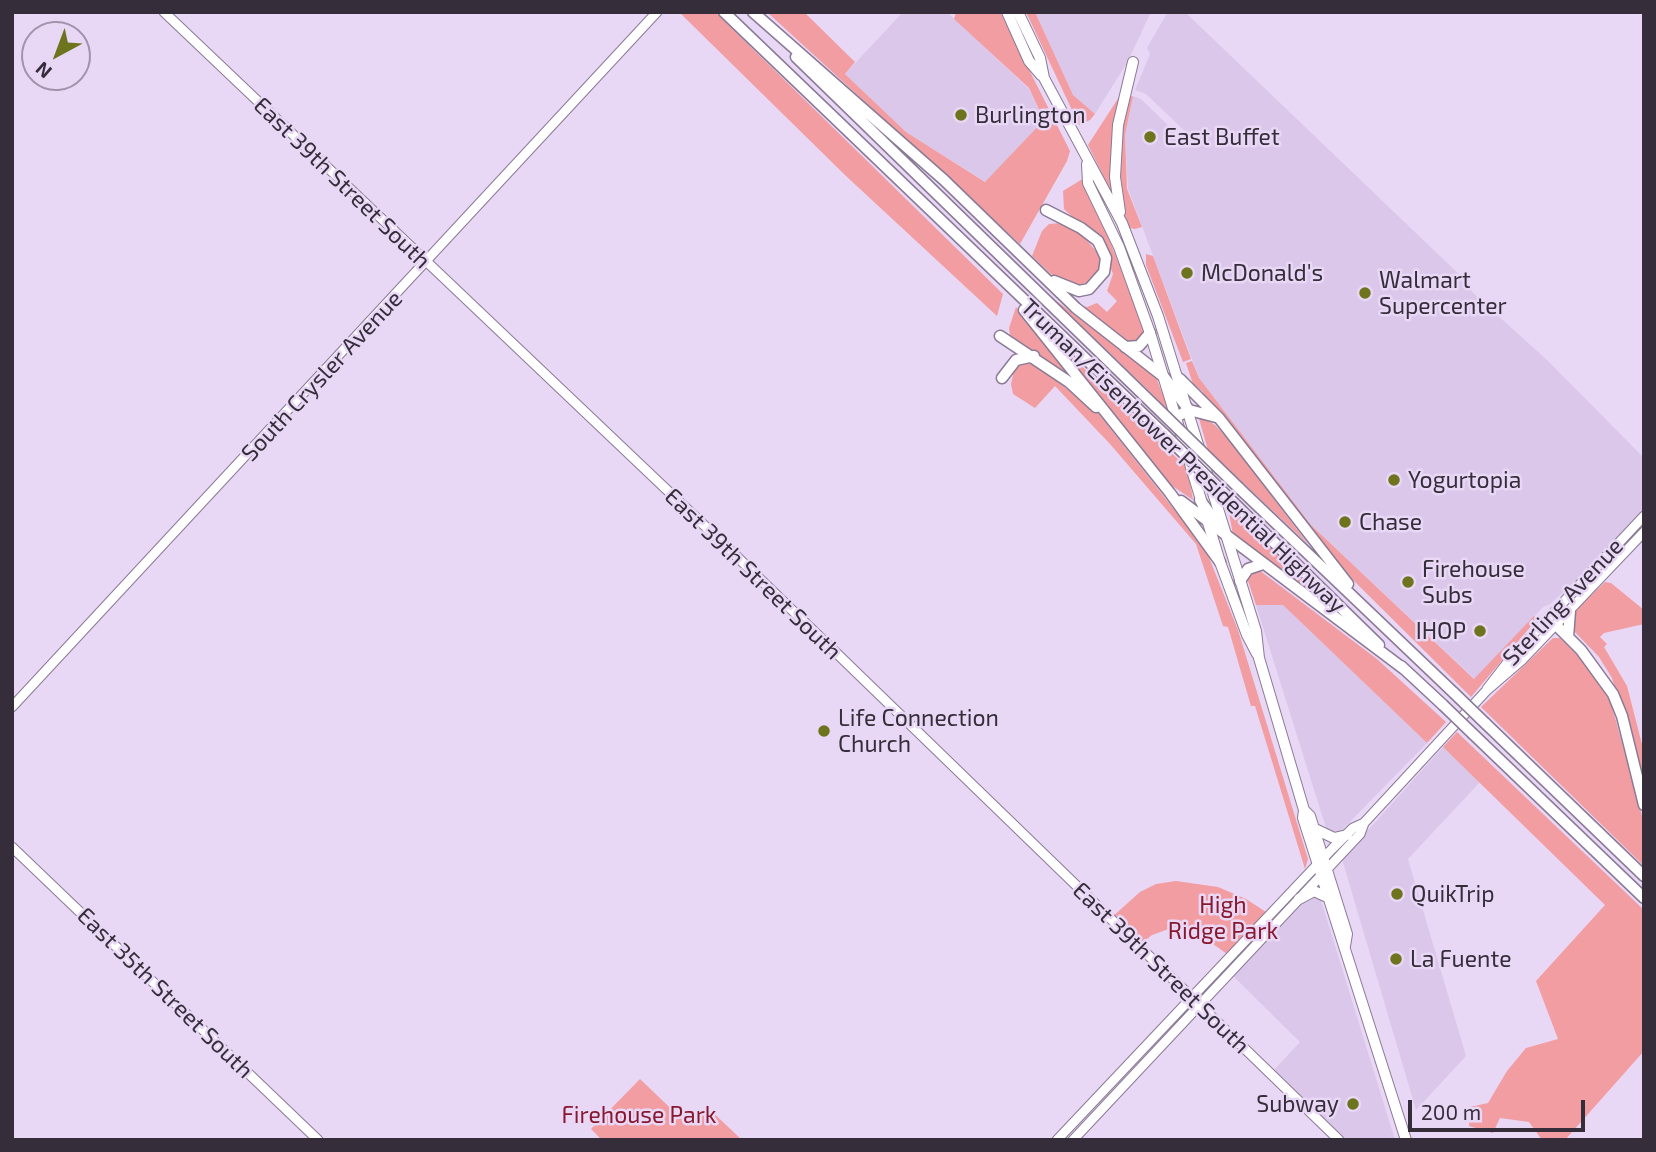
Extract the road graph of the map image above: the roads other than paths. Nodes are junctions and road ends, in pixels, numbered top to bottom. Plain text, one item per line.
1 (164, 12) edge
2 (657, 12) edge
3 (724, 12) edge
4 (751, 12) edge
5 (1007, 12) edge
6 (1018, 12) edge
7 (1133, 62) dead end
8 (1044, 78) junction
9 (1086, 161) junction
10 (1046, 210) dead end
11 (1122, 223) junction
12 (425, 263) junction
13 (1035, 267) junction
14 (1003, 283) junction
15 (1150, 333) junction
16 (1000, 336) dead end
17 (1124, 347) junction
18 (1034, 356) junction
19 (1002, 377) dead end
20 (1164, 377) junction
21 (1180, 379) junction
22 (1189, 410) junction
23 (1176, 417) junction
24 (1219, 418) junction
25 (1111, 421) junction
26 (1213, 488) junction
27 (1170, 493) junction
28 (1200, 500) junction
29 (1183, 503) junction
30 (1644, 516) edge
31 (1207, 522) junction
32 (1644, 532) edge
33 (1228, 537) junction
34 (1220, 562) junction
35 (1263, 564) junction
36 (1240, 581) junction
37 (1356, 599) junction
38 (1570, 611) junction
39 (1556, 625) junction
40 (1568, 637) junction
41 (1259, 657) junction
42 (1404, 669) junction
43 (1487, 690) junction
44 (12, 707) edge
45 (1644, 805) edge
46 (1304, 810) junction
47 (1364, 823) junction
48 (1315, 829) junction
49 (1347, 835) junction
50 (12, 847) edge
51 (1322, 867) junction
52 (1644, 876) edge
53 (1327, 897) junction
54 (1644, 898) edge
55 (1299, 899) junction
56 (1345, 946) junction
57 (1195, 1003) junction
58 (318, 1140) edge
59 (1058, 1140) edge
60 (1073, 1140) edge
61 (1339, 1140) edge
62 (1406, 1140) edge

1 - 12 main road, East 39th Street South
2 - 12 main road, South Crysler Avenue
3 - 14 highway, Truman/Eisenhower Presidential Highway
4 - 13 highway
4 - 37 highway, Truman/Eisenhower Presidential Highway, bridge
5 - 8 main road
6 - 8 main road
7 - 11 main road
8 - 9 main road
9 - 11 main road
9 - 15 main road
10 - 13 highway
11 - 21 main road
12 - 44 main road, South Crysler Avenue
12 - 57 main road, East 39th Street South
13 - 17 highway
14 - 25 highway
14 - 42 highway, Truman/Eisenhower Presidential Highway, bridge
15 - 17 highway
15 - 20 main road
16 - 18 highway
17 - 20 highway
18 - 19 highway
18 - 25 highway
20 - 22 highway
20 - 23 main road
21 - 22 main road
21 - 24 highway
22 - 23 highway
22 - 24 highway
22 - 26 main road
23 - 28 main road
24 - 37 highway
25 - 27 highway
26 - 28 highway
26 - 33 main road
27 - 29 highway
27 - 34 highway
28 - 29 highway
28 - 31 main road
28 - 33 highway
29 - 31 highway
30 - 43 main road, Sterling Avenue
31 - 33 highway
31 - 34 main road
32 - 38 main road, Sterling Avenue
33 - 35 highway
33 - 36 main road
34 - 41 main road
35 - 36 highway
35 - 42 highway
36 - 41 main road
37 - 52 highway, Truman/Eisenhower Presidential Highway, bridge
38 - 39 main road, Sterling Avenue
38 - 40 highway
39 - 40 highway
39 - 43 main road, Sterling Avenue
40 - 45 highway
41 - 46 main road
42 - 54 highway, Truman/Eisenhower Presidential Highway, bridge
43 - 47 main road, Sterling Avenue
46 - 48 main road
46 - 51 main road
47 - 49 main road
47 - 51 main road
48 - 49 main road
48 - 51 main road
49 - 51 main road
50 - 58 main road, East 35th Street South
51 - 53 main road
51 - 55 main road
51 - 56 main road
51 - 57 main road
53 - 55 main road
53 - 56 main road
55 - 57 main road
56 - 62 main road
57 - 59 main road
57 - 60 main road
57 - 61 main road, East 39th Street South

